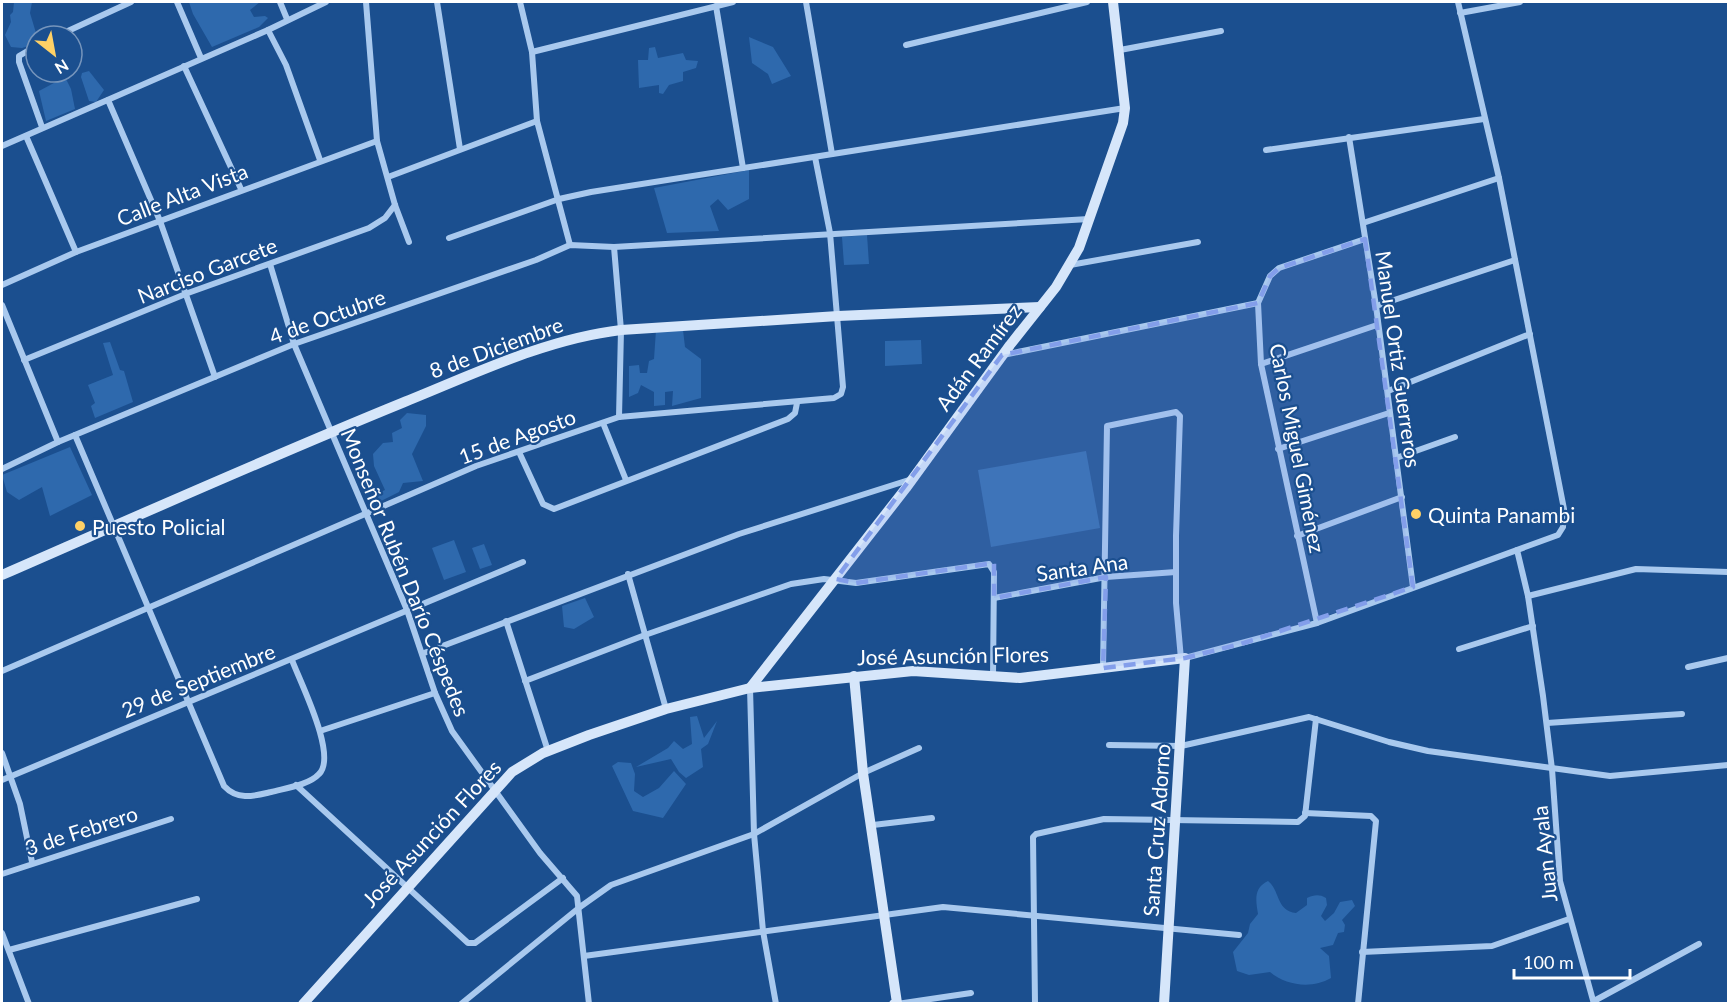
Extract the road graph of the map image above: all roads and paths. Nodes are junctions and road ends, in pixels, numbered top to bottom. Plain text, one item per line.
1 (131, 2) edge
2 (177, 2) edge
3 (280, 2) edge
4 (326, 2) edge
5 (366, 2) edge
6 (437, 2) edge
7 (520, 2) edge
8 (733, 2) edge
9 (806, 2) edge
10 (1087, 2) edge
11 (1113, 2) edge
12 (1458, 2) edge
13 (1520, 2) edge
14 (716, 6) junction
15 (1460, 13) junction
16 (287, 20) junction
17 (83, 24) edge
18 (268, 30) junction
19 (1221, 31) dead end
20 (906, 45) dead end
21 (1120, 51) junction
22 (532, 52) junction
23 (24, 53) edge
24 (201, 58) junction
25 (184, 66) junction
26 (24, 76) edge
27 (27, 84) edge
28 (108, 100) junction
29 (1125, 108) junction
30 (1484, 119) junction
31 (537, 121) junction
32 (42, 128) junction
33 (26, 136) junction
34 (1349, 137) junction
35 (378, 141) junction
36 (2, 146) edge
37 (460, 149) junction
38 (1266, 150) dead end
39 (832, 154) junction
40 (815, 157) junction
41 (320, 160) junction
42 (743, 168) junction
43 (388, 177) junction
44 (1499, 178) junction
45 (241, 189) junction
46 (559, 199) junction
47 (395, 205) junction
48 (1089, 219) junction
49 (160, 221) junction
50 (1363, 223) junction
51 (830, 233) junction
52 (449, 238) dead end
53 (1365, 239) junction
54 (409, 242) dead end
55 (1198, 242) dead end
56 (570, 245) junction
57 (614, 247) junction
58 (76, 252) junction
59 (1515, 260) junction
60 (270, 264) junction
61 (1070, 265) junction
62 (2, 285) edge
63 (188, 293) junction
64 (1258, 303) junction
65 (2, 305) edge
66 (1376, 306) junction
67 (1040, 307) junction
68 (838, 316) junction
69 (1377, 325) junction
70 (10, 326) junction
71 (2, 330) edge
72 (621, 330) junction
73 (1530, 334) junction
74 (294, 344) junction
75 (1002, 355) junction
76 (24, 360) junction
77 (1261, 364) junction
78 (215, 377) junction
79 (1388, 391) junction
80 (797, 403) junction
81 (1389, 413) junction
82 (619, 417) junction
83 (603, 423) junction
84 (332, 432) junction
85 (75, 435) junction
86 (1455, 437) dead end
87 (58, 442) junction
88 (1278, 449) junction
89 (519, 452) junction
90 (1396, 458) junction
91 (2, 469) edge
92 (912, 479) junction
93 (626, 480) junction
94 (1402, 498) junction
95 (367, 513) junction
96 (115, 526) junction
97 (1297, 536) junction
98 (1517, 550) junction
99 (523, 562) dead end
100 (1728, 572) edge
101 (628, 573) junction
102 (1176, 573) junction
103 (2, 575) edge
104 (1106, 577) junction
105 (836, 579) junction
106 (1413, 587) junction
107 (1528, 596) junction
108 (994, 598) junction
109 (149, 606) junction
110 (407, 609) junction
111 (506, 621) junction
112 (1317, 623) junction
113 (1533, 626) junction
114 (645, 635) junction
115 (1459, 649) dead end
116 (424, 653) junction
117 (1183, 658) junction
118 (1728, 658) edge
119 (292, 660) junction
120 (1688, 667) dead end
121 (1103, 668) junction
122 (2, 671) edge
123 (854, 676) junction
124 (993, 677) junction
125 (525, 681) junction
126 (750, 688) junction
127 (435, 693) junction
128 (188, 701) junction
129 (666, 709) junction
130 (1682, 714) dead end
131 (1316, 719) junction
132 (1547, 723) junction
133 (320, 731) junction
134 (1109, 745) dead end
135 (1181, 746) junction
136 (919, 748) dead end
137 (548, 751) junction
138 (2, 753) edge
139 (1728, 765) edge
140 (1552, 769) junction
141 (863, 773) junction
142 (11, 776) junction
143 (2, 780) edge
144 (296, 785) junction
145 (495, 788) junction
146 (1305, 813) junction
147 (932, 818) dead end
148 (171, 819) dead end
149 (1174, 821) junction
150 (873, 825) junction
151 (754, 834) junction
152 (32, 862) junction
153 (2, 874) edge
154 (562, 878) junction
155 (408, 886) junction
156 (197, 899) dead end
157 (580, 907) junction
158 (1035, 914) junction
159 (885, 915) junction
160 (1569, 919) junction
161 (1168, 928) junction
162 (763, 931) junction
163 (2, 933) edge
164 (1239, 935) dead end
165 (1699, 944) dead end
166 (9, 950) junction
167 (1362, 952) junction
168 (584, 956) junction
169 (971, 993) dead end
170 (1594, 1002) edge
171 (896, 1003) edge
172 (29, 1004) edge
173 (303, 1004) edge
174 (461, 1004) edge
175 (589, 1004) edge
176 (776, 1004) edge
177 (1035, 1004) edge
178 (1164, 1004) edge
179 (1358, 1004) edge

1 - 17 street
2 - 24 street
3 - 16 street
4 - 16 street
5 - 35 street
6 - 37 street
7 - 22 street
8 - 14 street
9 - 39 street
10 - 20 street
11 - 21 street, Adán Ramírez
12 - 15 street
13 - 15 street
14 - 22 street
14 - 42 street
15 - 30 street
16 - 18 street
18 - 24 street
18 - 41 street
19 - 21 street
21 - 29 street, Adán Ramírez
22 - 31 street
23 - 26 street
24 - 25 street
25 - 28 street
25 - 45 street
27 - 32 street
28 - 32 street
28 - 49 street
29 - 39 street
29 - 48 street, Adán Ramírez
30 - 34 street
30 - 44 street
31 - 37 street
31 - 46 street
32 - 33 street
33 - 36 street
33 - 58 street
34 - 38 street
34 - 50 street, Manuel Ortiz Guerreros
35 - 41 street, Calle Alta Vista
35 - 43 street
37 - 43 street
39 - 40 street
40 - 42 street
40 - 51 street, 15 de Agosto
41 - 45 street, Calle Alta Vista
42 - 46 street
43 - 47 street
44 - 50 street
44 - 59 street
45 - 49 street, Calle Alta Vista
46 - 52 street
46 - 56 street
47 - 54 street
47 - 60 street, Narciso Garcete
48 - 51 street, 4 de Octubre
48 - 61 street, Adán Ramírez
49 - 58 street, Calle Alta Vista
49 - 63 street
50 - 53 street, Manuel Ortiz Guerreros
51 - 57 street, 4 de Octubre
51 - 68 street, 15 de Agosto
53 - 64 street, Carlos Miguel Giménez
53 - 66 street, Manuel Ortiz Guerreros
55 - 61 street
56 - 57 street, 4 de Octubre
56 - 74 street, 4 de Octubre
57 - 72 street
58 - 62 street, Calle Alta Vista
59 - 66 street
59 - 73 street
60 - 63 street, Narciso Garcete
60 - 74 street, Monseñor Rubén Darío Céspedes
61 - 67 street, Adán Ramírez
63 - 76 street, Narciso Garcete
63 - 78 street
64 - 75 street
64 - 77 street, Carlos Miguel Giménez
65 - 70 street
66 - 69 street, Manuel Ortiz Guerreros
67 - 68 street, 8 de Diciembre
67 - 75 street, Adán Ramírez
68 - 72 street, 8 de Diciembre
68 - 80 street, 15 de Agosto
69 - 77 street
69 - 79 street, Manuel Ortiz Guerreros
70 - 71 street
70 - 76 street
72 - 82 street
72 - 84 street, 8 de Diciembre
73 - 79 street
73 - 98 street, José Asunción Flores
74 - 78 street, 4 de Octubre
74 - 84 street, Monseñor Rubén Darío Céspedes
75 - 92 street, Adán Ramírez
76 - 87 street
77 - 88 street, Carlos Miguel Giménez
78 - 85 street, 4 de Octubre
79 - 81 street, Manuel Ortiz Guerreros
80 - 82 street, 15 de Agosto
80 - 93 street
81 - 88 street
81 - 90 street, Manuel Ortiz Guerreros
82 - 83 street, 15 de Agosto
83 - 89 street, 15 de Agosto
83 - 93 street
84 - 95 street, Monseñor Rubén Darío Céspedes
84 - 96 street, 8 de Diciembre
85 - 87 street, 4 de Octubre
85 - 96 street
86 - 90 street
87 - 91 street, 4 de Octubre
88 - 97 street, Carlos Miguel Giménez
89 - 93 street
89 - 95 street, 15 de Agosto
90 - 94 street, Manuel Ortiz Guerreros
92 - 101 street
92 - 105 street, Adán Ramírez
94 - 97 street
94 - 106 street, Manuel Ortiz Guerreros
95 - 109 street, 15 de Agosto
95 - 110 street, Monseñor Rubén Darío Céspedes
96 - 103 street, 8 de Diciembre
96 - 109 street
97 - 112 street, Carlos Miguel Giménez
98 - 106 street, José Asunción Flores
98 - 107 street, Juan Ayala
99 - 110 street, 29 de Septiembre
100 - 107 street
101 - 111 street
101 - 114 street
102 - 104 street, Santa Ana
102 - 104 street
102 - 117 street
104 - 108 street, Santa Ana
104 - 121 street
105 - 108 street
105 - 114 street
105 - 126 street, Adán Ramírez
106 - 112 street, José Asunción Flores
107 - 113 street, Juan Ayala
108 - 124 street
109 - 122 street, 15 de Agosto
109 - 128 street
110 - 116 street, Monseñor Rubén Darío Céspedes
110 - 119 street, 29 de Septiembre
111 - 116 street
111 - 125 street
112 - 117 street, José Asunción Flores
113 - 115 street
113 - 132 street, Juan Ayala
114 - 125 street
114 - 129 street
116 - 127 street, Monseñor Rubén Darío Céspedes
117 - 121 street, José Asunción Flores
117 - 135 street, Santa Cruz Adorno
118 - 120 street
119 - 128 street, 29 de Septiembre
119 - 133 street
121 - 124 street, José Asunción Flores
123 - 124 street, José Asunción Flores
123 - 126 street, José Asunción Flores
123 - 141 street
125 - 137 street
126 - 129 street, José Asunción Flores
126 - 151 street
127 - 133 street
127 - 145 street, Monseñor Rubén Darío Céspedes
128 - 142 street, 29 de Septiembre
128 - 144 street
129 - 137 street, José Asunción Flores
130 - 132 street
131 - 135 street
131 - 140 street
131 - 146 street
132 - 140 street, Juan Ayala
133 - 144 street
134 - 135 street
135 - 149 street, Santa Cruz Adorno
136 - 141 street
137 - 145 street, José Asunción Flores
138 - 142 street
139 - 140 street
140 - 160 street, Juan Ayala
141 - 150 street
141 - 151 street
142 - 143 street, 29 de Septiembre
142 - 152 street
144 - 155 street
145 - 154 street, Monseñor Rubén Darío Céspedes
145 - 155 street, José Asunción Flores
146 - 149 street
146 - 167 street
147 - 150 street
148 - 152 street, 3 de Febrero
149 - 158 street
149 - 161 street, Santa Cruz Adorno
150 - 159 street
151 - 157 street
151 - 162 street
152 - 153 street, 3 de Febrero
154 - 155 street
154 - 157 street, Monseñor Rubén Darío Céspedes
155 - 173 street, José Asunción Flores
156 - 166 street
157 - 168 street, Monseñor Rubén Darío Céspedes
157 - 174 street
158 - 159 street
158 - 161 street
158 - 177 street
159 - 162 street
159 - 171 street
160 - 167 street
160 - 170 street, Juan Ayala
161 - 164 street
161 - 178 street, Santa Cruz Adorno
162 - 168 street
162 - 176 street
163 - 166 street
165 - 170 street
166 - 172 street
167 - 179 street
168 - 175 street, Monseñor Rubén Darío Céspedes
169 - 171 street

